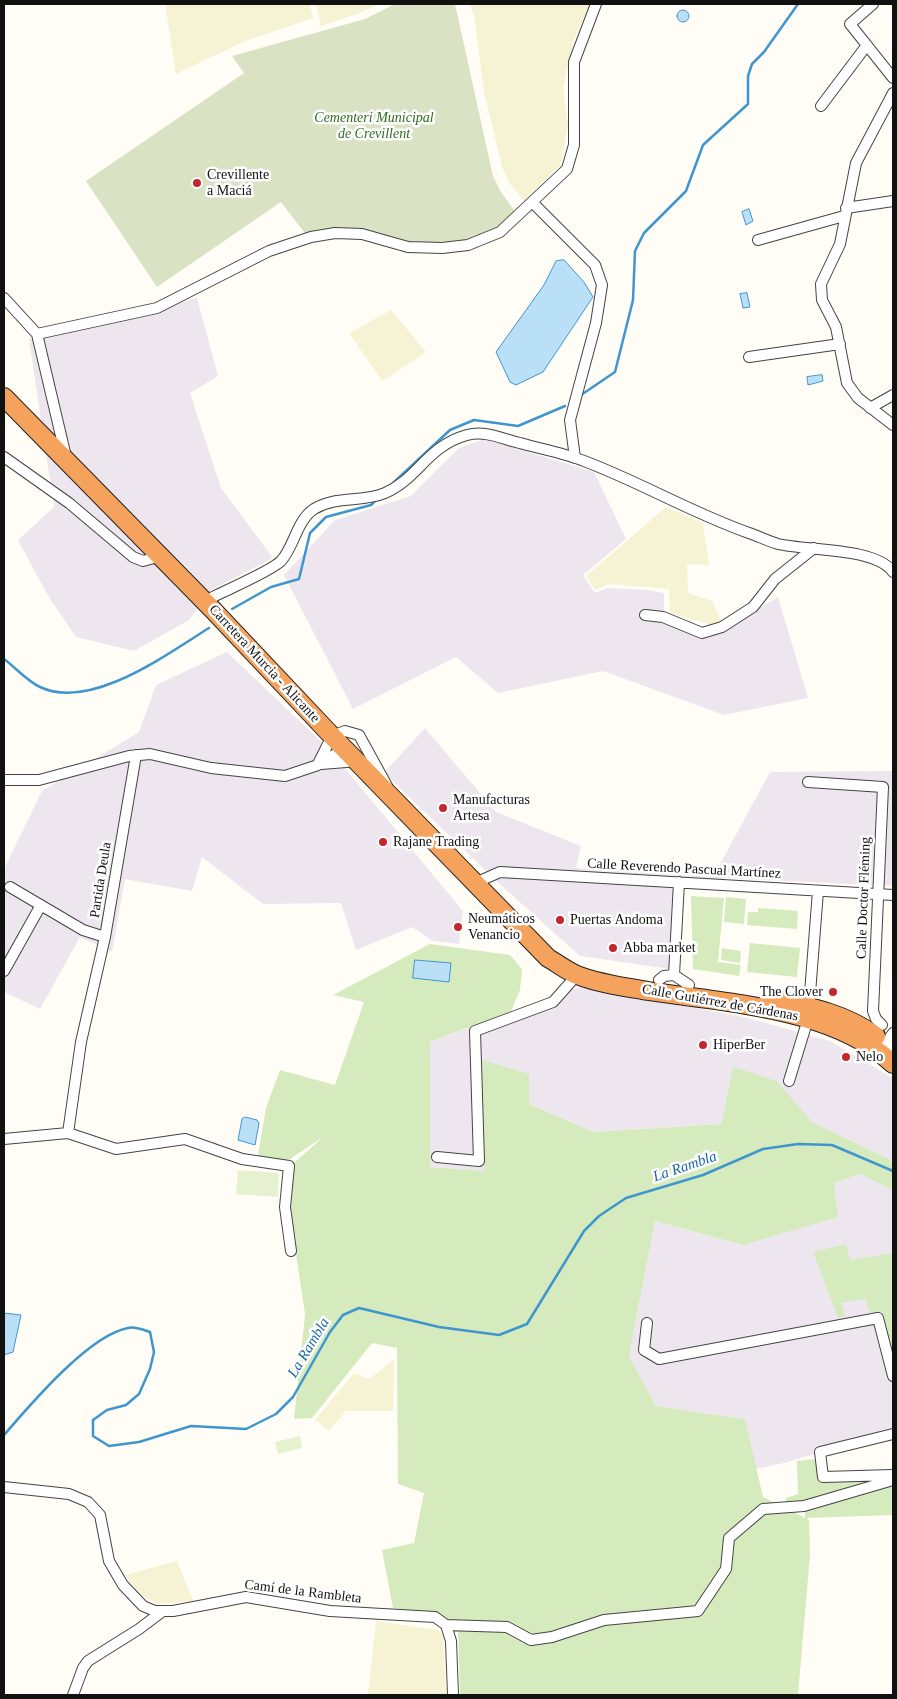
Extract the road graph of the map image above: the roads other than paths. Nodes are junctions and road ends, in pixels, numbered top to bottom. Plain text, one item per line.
1 (596, 4) edge
2 (873, 4) edge
3 (867, 45) junction
4 (893, 78) edge
5 (893, 93) edge
6 (821, 106) dead end
7 (893, 201) edge
8 (532, 202) junction
9 (845, 212) junction
10 (758, 240) dead end
11 (4, 298) edge
12 (37, 334) junction
13 (840, 344) junction
14 (749, 357) dead end
15 (893, 395) edge
16 (4, 396) edge
17 (870, 408) junction
18 (893, 425) edge
19 (4, 457) edge
20 (575, 458) junction
21 (67, 461) junction
22 (814, 548) junction
23 (161, 556) junction
24 (893, 572) edge
25 (205, 601) junction
26 (645, 615) dead end
27 (332, 736) junction
28 (345, 748) junction
29 (136, 755) junction
30 (359, 761) junction
31 (318, 765) junction
32 (4, 780) edge
33 (808, 782) dead end
34 (397, 801) junction
35 (679, 882) junction
36 (475, 883) junction
37 (10, 887) dead end
38 (818, 891) junction
39 (878, 894) junction
40 (893, 895) edge
41 (41, 905) junction
42 (524, 932) junction
43 (106, 938) junction
44 (4, 971) edge
45 (577, 975) junction
46 (666, 978) junction
47 (808, 1013) junction
48 (882, 1025) junction
49 (893, 1026) edge
50 (853, 1027) junction
51 (892, 1049) edge
52 (789, 1081) dead end
53 (68, 1133) junction
54 (4, 1139) edge
55 (437, 1157) dead end
56 (291, 1251) dead end
57 (647, 1322) dead end
58 (893, 1376) edge
59 (893, 1434) edge
60 (893, 1475) edge
61 (893, 1480) edge
62 (4, 1487) edge
63 (163, 1611) junction
64 (446, 1625) junction
65 (73, 1695) edge
66 (452, 1695) edge

1 - 8 street
2 - 3 street
3 - 4 street
3 - 6 street
5 - 9 street
7 - 9 street
8 - 12 street
8 - 20 street
9 - 10 street
9 - 13 street
11 - 12 street
12 - 21 street
13 - 14 street
13 - 17 street
15 - 17 street
16 - 21 highway, Carretera Murcia - Alicante
17 - 18 street
19 - 23 street
20 - 22 street
20 - 25 street
21 - 23 highway, Carretera Murcia - Alicante
22 - 24 street
22 - 26 street
23 - 25 highway, Carretera Murcia - Alicante
25 - 27 highway, Carretera Murcia - Alicante
27 - 28 highway, Carretera Murcia - Alicante
27 - 31 street
27 - 34 street
28 - 30 highway, Carretera Murcia - Alicante
28 - 31 street
29 - 31 street
29 - 32 street
29 - 43 street, Partida Deula
30 - 31 street
30 - 34 highway, Carretera Murcia - Alicante
33 - 39 street, Calle Doctor Fléming
34 - 36 highway, Carretera Murcia - Alicante
35 - 36 street, Calle Reverendo Pascual Martínez
35 - 38 street, Calle Reverendo Pascual Martínez
35 - 46 street
36 - 42 highway, Carretera Murcia - Alicante
37 - 41 street, Partida Deula
38 - 39 street, Calle Reverendo Pascual Martínez
38 - 47 street
39 - 40 street, Calle Reverendo Pascual Martínez
39 - 48 street, Calle Doctor Fléming
41 - 43 street, Partida Deula
41 - 44 street
42 - 45 highway, Calle Gutiérrez de Cárdenas
42 - 46 highway, Calle Gutiérrez de Cárdenas
43 - 53 street
45 - 47 highway, Calle Gutiérrez de Cárdenas
45 - 55 street
46 - 47 highway, Calle Gutiérrez de Cárdenas
47 - 50 highway, Calle Gutiérrez de Cárdenas
47 - 52 street
48 - 49 street
48 - 50 street
50 - 51 highway, Calle Gutiérrez de Cárdenas
53 - 54 street
53 - 56 street
57 - 58 street
59 - 60 street
61 - 64 street, Camí de la Rambleta
62 - 63 street, Camí de la Rambleta
63 - 64 street, Camí de la Rambleta
63 - 65 street
64 - 66 street

